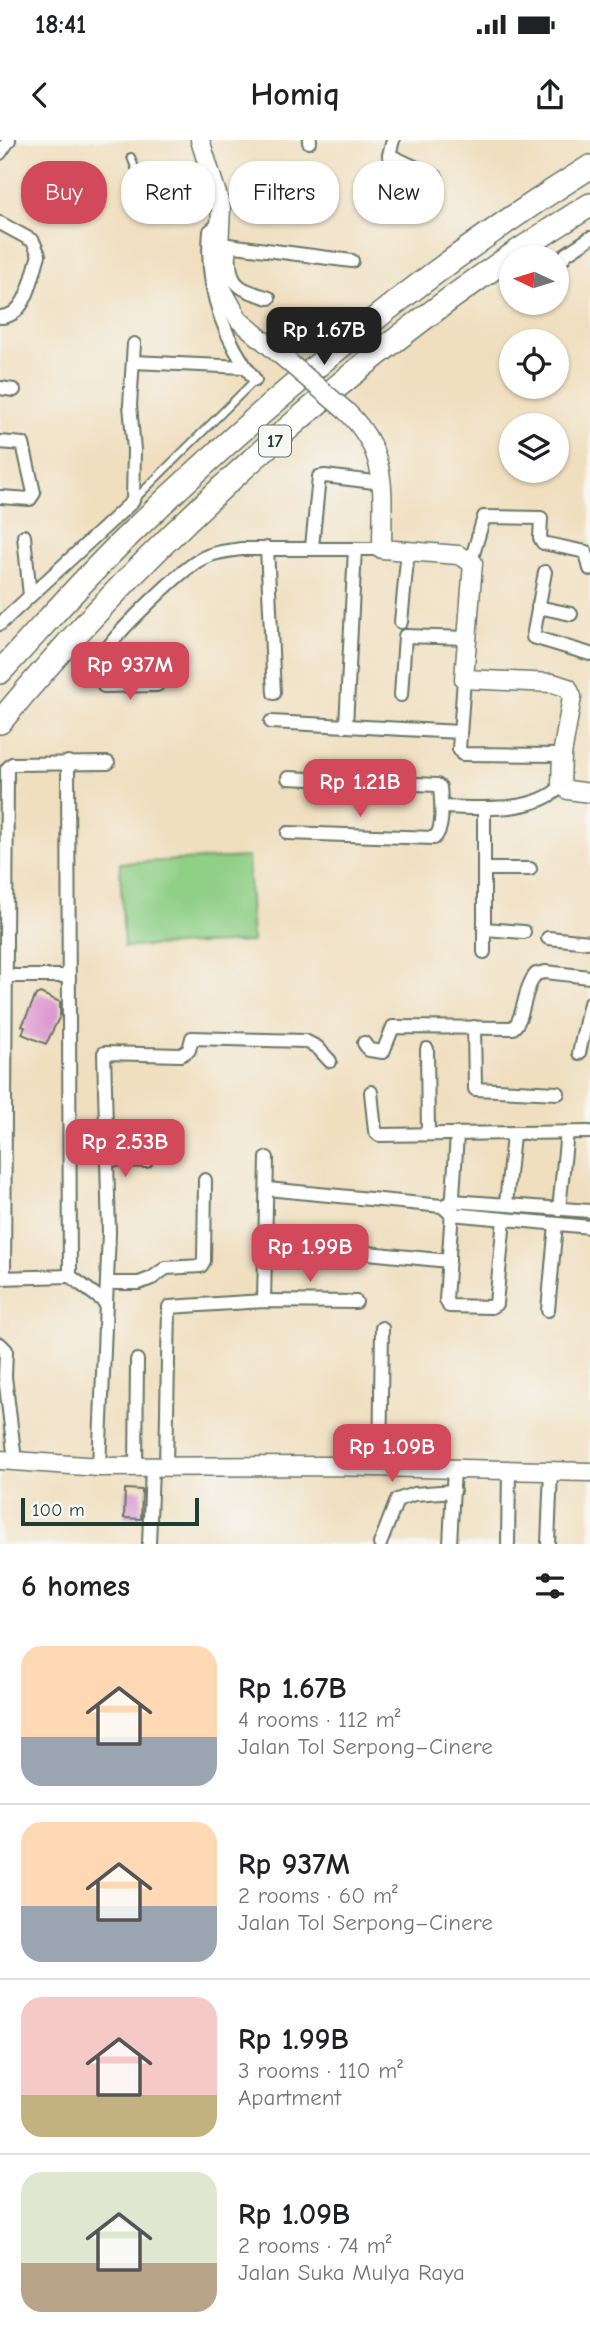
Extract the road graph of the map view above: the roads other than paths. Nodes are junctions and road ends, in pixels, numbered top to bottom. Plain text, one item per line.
1 (9, 140) edge
2 (200, 140) edge
3 (393, 140) edge
4 (0, 153) edge
5 (131, 157) dead end
6 (402, 161) edge
7 (590, 167) edge
8 (218, 202) junction
9 (590, 205) edge
10 (0, 223) edge
11 (590, 239) edge
12 (225, 245) junction
13 (569, 252) edge
14 (352, 261) dead end
15 (268, 298) dead end
16 (0, 317) edge
17 (134, 344) dead end
18 (133, 362) junction
19 (245, 366) junction
20 (256, 380) joint
21 (0, 388) edge
22 (14, 390) dead end
23 (0, 442) edge
24 (382, 483) junction
25 (0, 497) edge
26 (133, 501) junction
27 (24, 536) dead end
28 (312, 547) junction
29 (267, 548) junction
30 (382, 549) junction
31 (355, 550) junction
32 (408, 550) junction
33 (471, 561) junction
34 (590, 569) edge
35 (545, 572) dead end
36 (30, 596) junction
37 (538, 607) junction
38 (571, 614) dead end
39 (401, 622) dead end
40 (0, 624) edge
41 (467, 638) junction
42 (590, 654) edge
43 (0, 672) edge
44 (464, 679) junction
45 (157, 685) dead end
46 (274, 693) dead end
47 (401, 695) dead end
48 (0, 722) edge
49 (271, 722) dead end
50 (346, 726) junction
51 (460, 732) junction
52 (562, 755) junction
53 (68, 762) junction
54 (108, 763) dead end
55 (288, 778) dead end
56 (562, 786) junction
57 (590, 793) edge
58 (442, 807) junction
59 (484, 808) junction
60 (288, 833) dead end
61 (485, 869) junction
62 (530, 869) dead end
63 (484, 929) junction
64 (524, 932) dead end
65 (548, 938) dead end
66 (590, 942) edge
67 (484, 952) dead end
68 (7, 976) junction
69 (67, 976) junction
70 (590, 978) edge
71 (590, 1003) edge
72 (474, 1027) junction
73 (364, 1043) dead end
74 (427, 1049) dead end
75 (579, 1053) dead end
76 (330, 1061) dead end
77 (371, 1092) dead end
78 (558, 1093) dead end
79 (566, 1132) junction
80 (590, 1132) edge
81 (428, 1133) junction
82 (457, 1135) junction
83 (513, 1135) junction
84 (267, 1158) dead end
85 (107, 1159) junction
86 (146, 1161) dead end
87 (205, 1180) dead end
88 (267, 1189) junction
89 (506, 1204) junction
90 (449, 1207) junction
91 (559, 1209) junction
92 (590, 1211) edge
93 (504, 1219) junction
94 (555, 1224) junction
95 (590, 1227) edge
96 (265, 1243) junction
97 (449, 1261) junction
98 (70, 1276) junction
99 (2, 1278) edge
100 (107, 1283) junction
101 (264, 1301) junction
102 (356, 1302) dead end
103 (106, 1303) junction
104 (548, 1310) dead end
105 (382, 1328) dead end
106 (0, 1344) edge
107 (137, 1360) dead end
108 (7, 1460) edge
109 (99, 1467) junction
110 (151, 1467) junction
111 (380, 1467) junction
112 (454, 1468) junction
113 (551, 1470) junction
114 (509, 1471) junction
115 (590, 1472) edge
116 (454, 1491) junction
117 (149, 1544) edge
118 (380, 1544) edge
119 (450, 1544) edge
120 (508, 1544) edge
121 (548, 1544) edge

1 - 4 street
2 - 8 street
3 - 6 street
5 - 8 lane
7 - 43 highway, 17
8 - 12 street
8 - 19 street
9 - 48 highway, 17
10 - 16 street
11 - 13 street
12 - 14 street
12 - 15 street
12 - 24 street, bridge
17 - 18 street
18 - 19 street
18 - 26 street
19 - 20 street
20 - 26 lane
21 - 22 street
23 - 25 street
24 - 28 street
24 - 30 street
26 - 36 street
27 - 36 street
28 - 29 street
28 - 31 street
29 - 45 street
29 - 46 street
30 - 31 street
30 - 32 street
31 - 50 street
32 - 33 street
32 - 39 street
33 - 34 street
33 - 41 street
35 - 37 street
36 - 40 street
37 - 38 street
37 - 42 street
41 - 44 street
41 - 47 street
44 - 51 street
44 - 52 street
49 - 50 street
50 - 51 street
51 - 52 street
52 - 56 street
53 - 54 street
53 - 68 street
53 - 69 street
55 - 58 street
56 - 57 street
56 - 59 street
58 - 59 street
58 - 60 street
59 - 61 street
61 - 62 street
61 - 63 street
63 - 64 street
63 - 67 street
65 - 66 street
68 - 69 street
68 - 99 street
69 - 98 street
70 - 72 street
71 - 75 street
72 - 73 street
72 - 78 street
74 - 81 street
76 - 85 street
77 - 81 street
79 - 80 street
79 - 83 street
79 - 91 street
81 - 82 street
82 - 83 street
82 - 90 street
83 - 89 street
84 - 88 street
85 - 86 street
85 - 100 street
87 - 100 street
88 - 90 street
88 - 96 street
89 - 90 street
89 - 91 street
90 - 93 street
90 - 97 street
91 - 92 street
93 - 94 street
93 - 97 street
94 - 95 street
94 - 104 street
96 - 97 street
96 - 101 street
98 - 99 street
98 - 103 street
100 - 103 street
101 - 102 street
101 - 110 street
103 - 109 street
105 - 111 street
106 - 108 street
107 - 110 street
108 - 109 street
109 - 110 street
110 - 111 street
110 - 117 street
111 - 112 street
112 - 114 street
112 - 116 street
113 - 114 street
113 - 115 street
113 - 121 street
114 - 120 street
116 - 118 street
116 - 119 street

